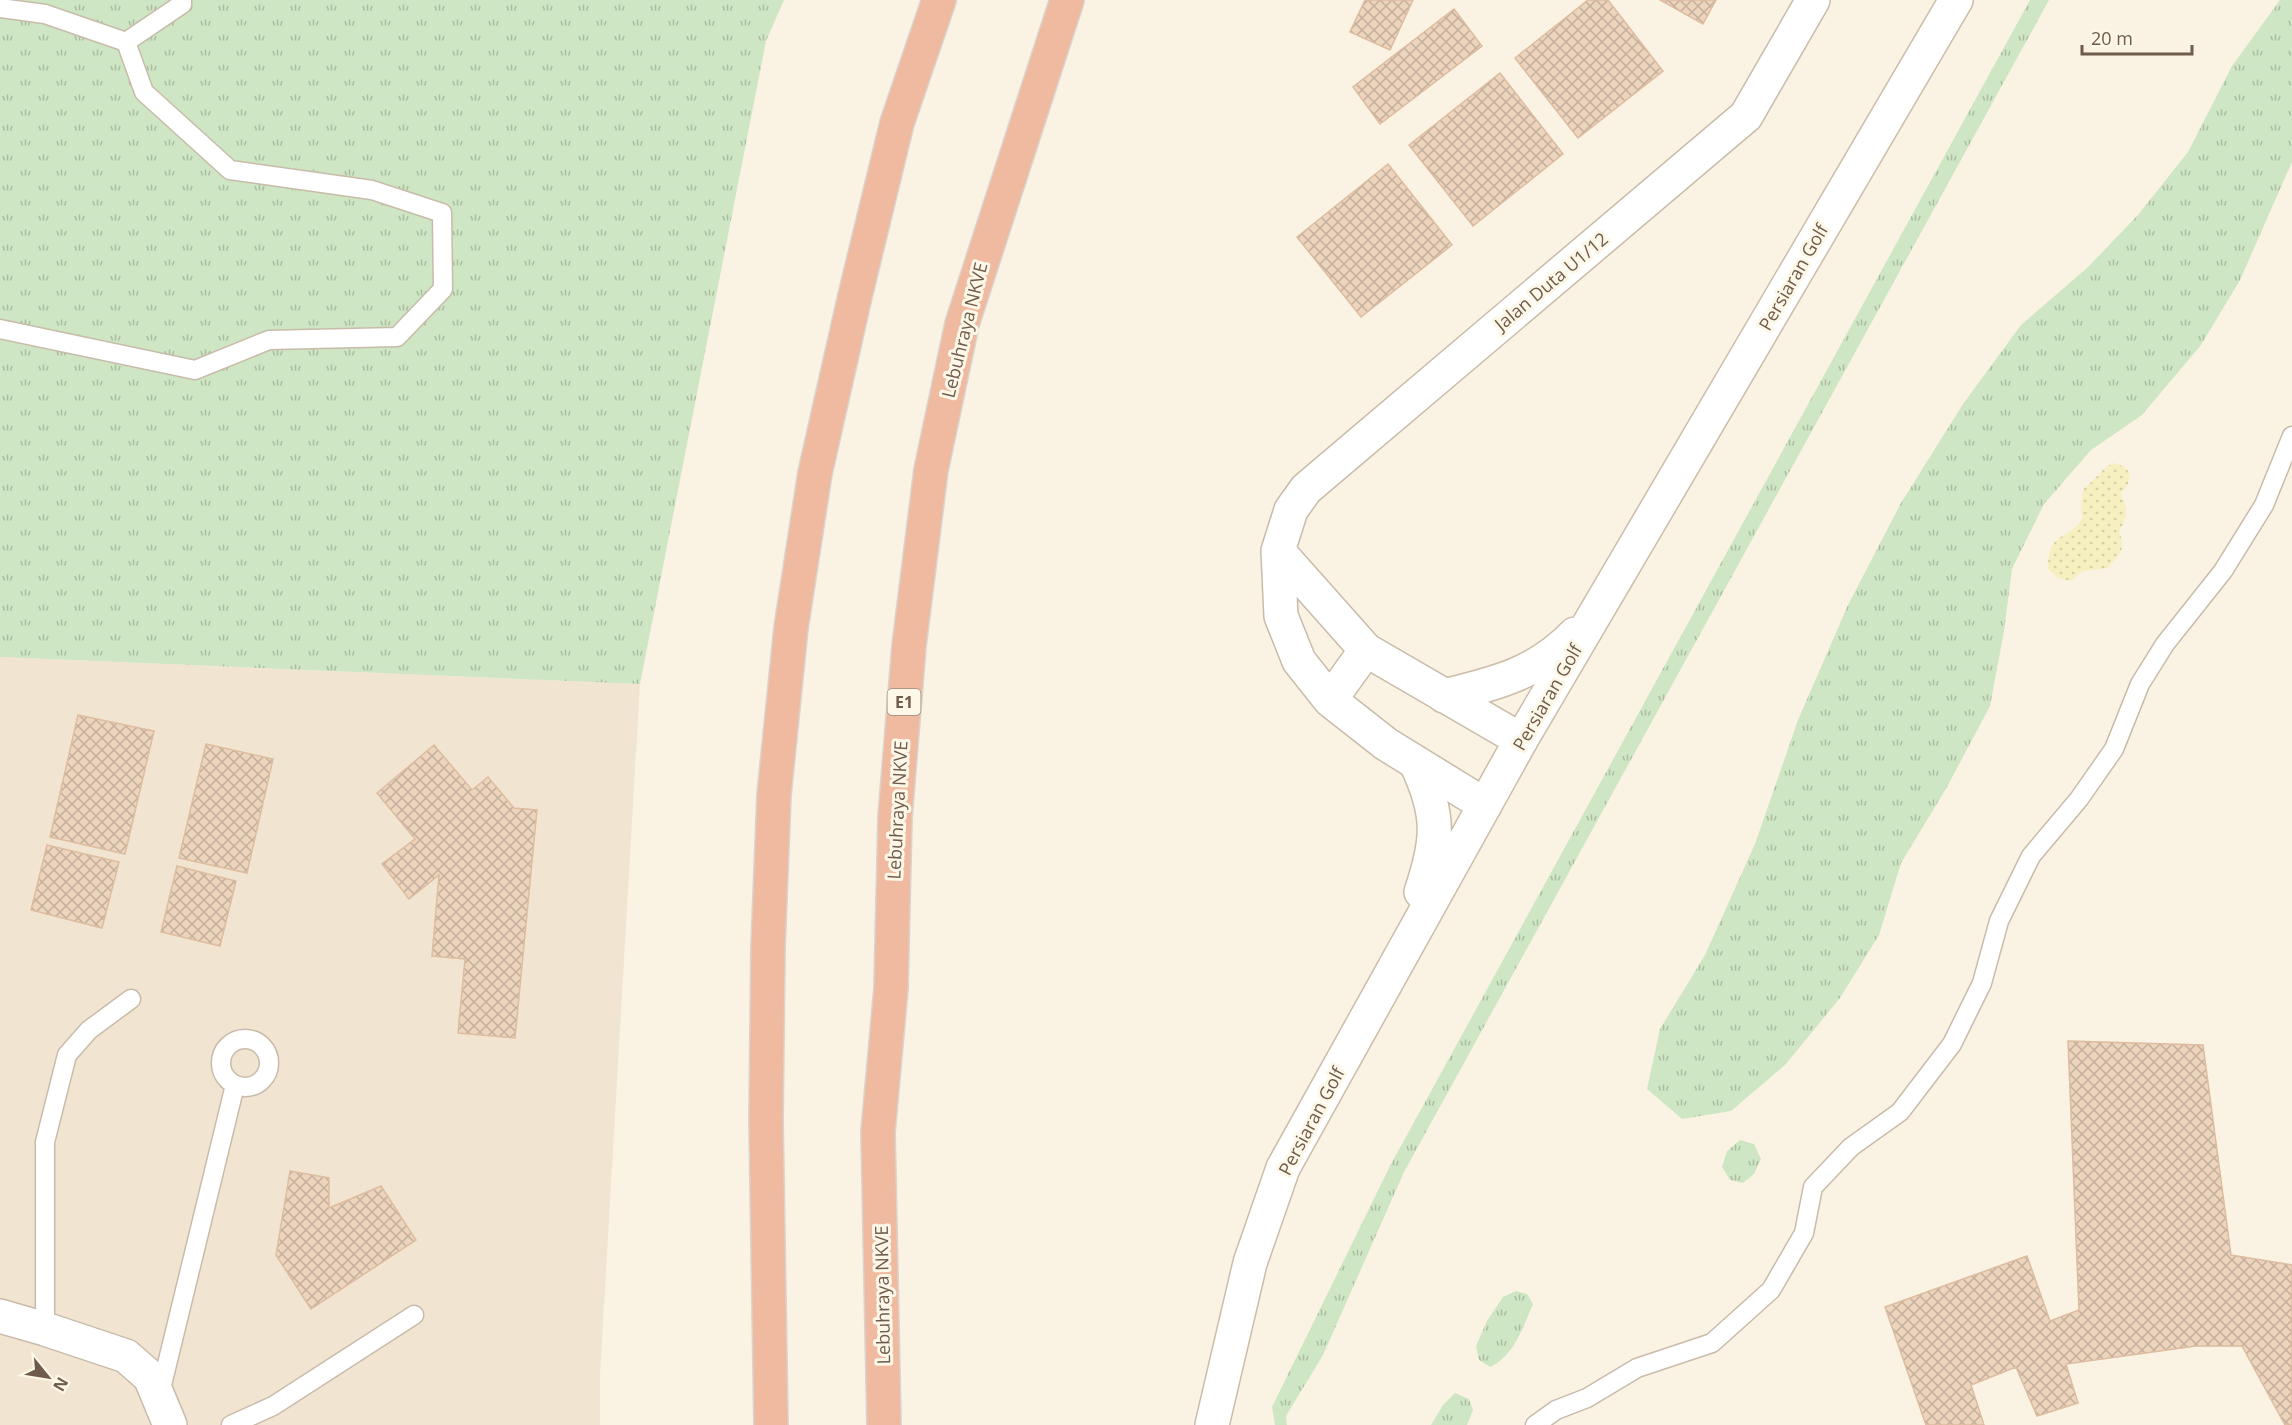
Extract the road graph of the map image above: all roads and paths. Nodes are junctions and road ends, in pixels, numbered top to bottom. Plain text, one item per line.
1 (182, 0) edge
2 (939, 0) edge
3 (1066, 0) edge
4 (1813, 0) edge
5 (1956, 0) edge
6 (0, 8) edge
7 (126, 42) junction
8 (0, 329) edge
9 (2292, 436) edge
10 (1278, 551) junction
11 (1597, 612) junction
12 (1366, 650) junction
13 (1444, 696) junction
14 (1330, 700) junction
15 (1521, 740) junction
16 (1416, 763) junction
17 (1485, 805) junction
18 (1395, 967) junction
19 (131, 999) dead end
20 (235, 1085) dead end
21 (414, 1315) dead end
22 (0, 1316) edge
23 (45, 1329) junction
24 (165, 1411) edge
25 (231, 1425) edge
26 (771, 1425) edge
27 (884, 1425) edge
28 (1212, 1425) edge
29 (1535, 1425) edge

1 - 7 lane
2 - 26 highway
3 - 27 highway, Lebuhraya NKVE / E1
4 - 10 street, Jalan Duta U1/12
5 - 11 street, Persiaran Golf
6 - 7 lane
7 - 8 lane
9 - 29 lane
10 - 12 street
10 - 14 street
11 - 13 street
11 - 15 street, Persiaran Golf
12 - 13 street
12 - 14 street
13 - 15 street
14 - 16 street
15 - 17 street, Persiaran Golf
16 - 17 street
16 - 18 street
17 - 18 street, Persiaran Golf
18 - 28 street, Persiaran Golf
19 - 23 lane
20 - 24 lane
21 - 25 lane
22 - 23 street
23 - 24 street

